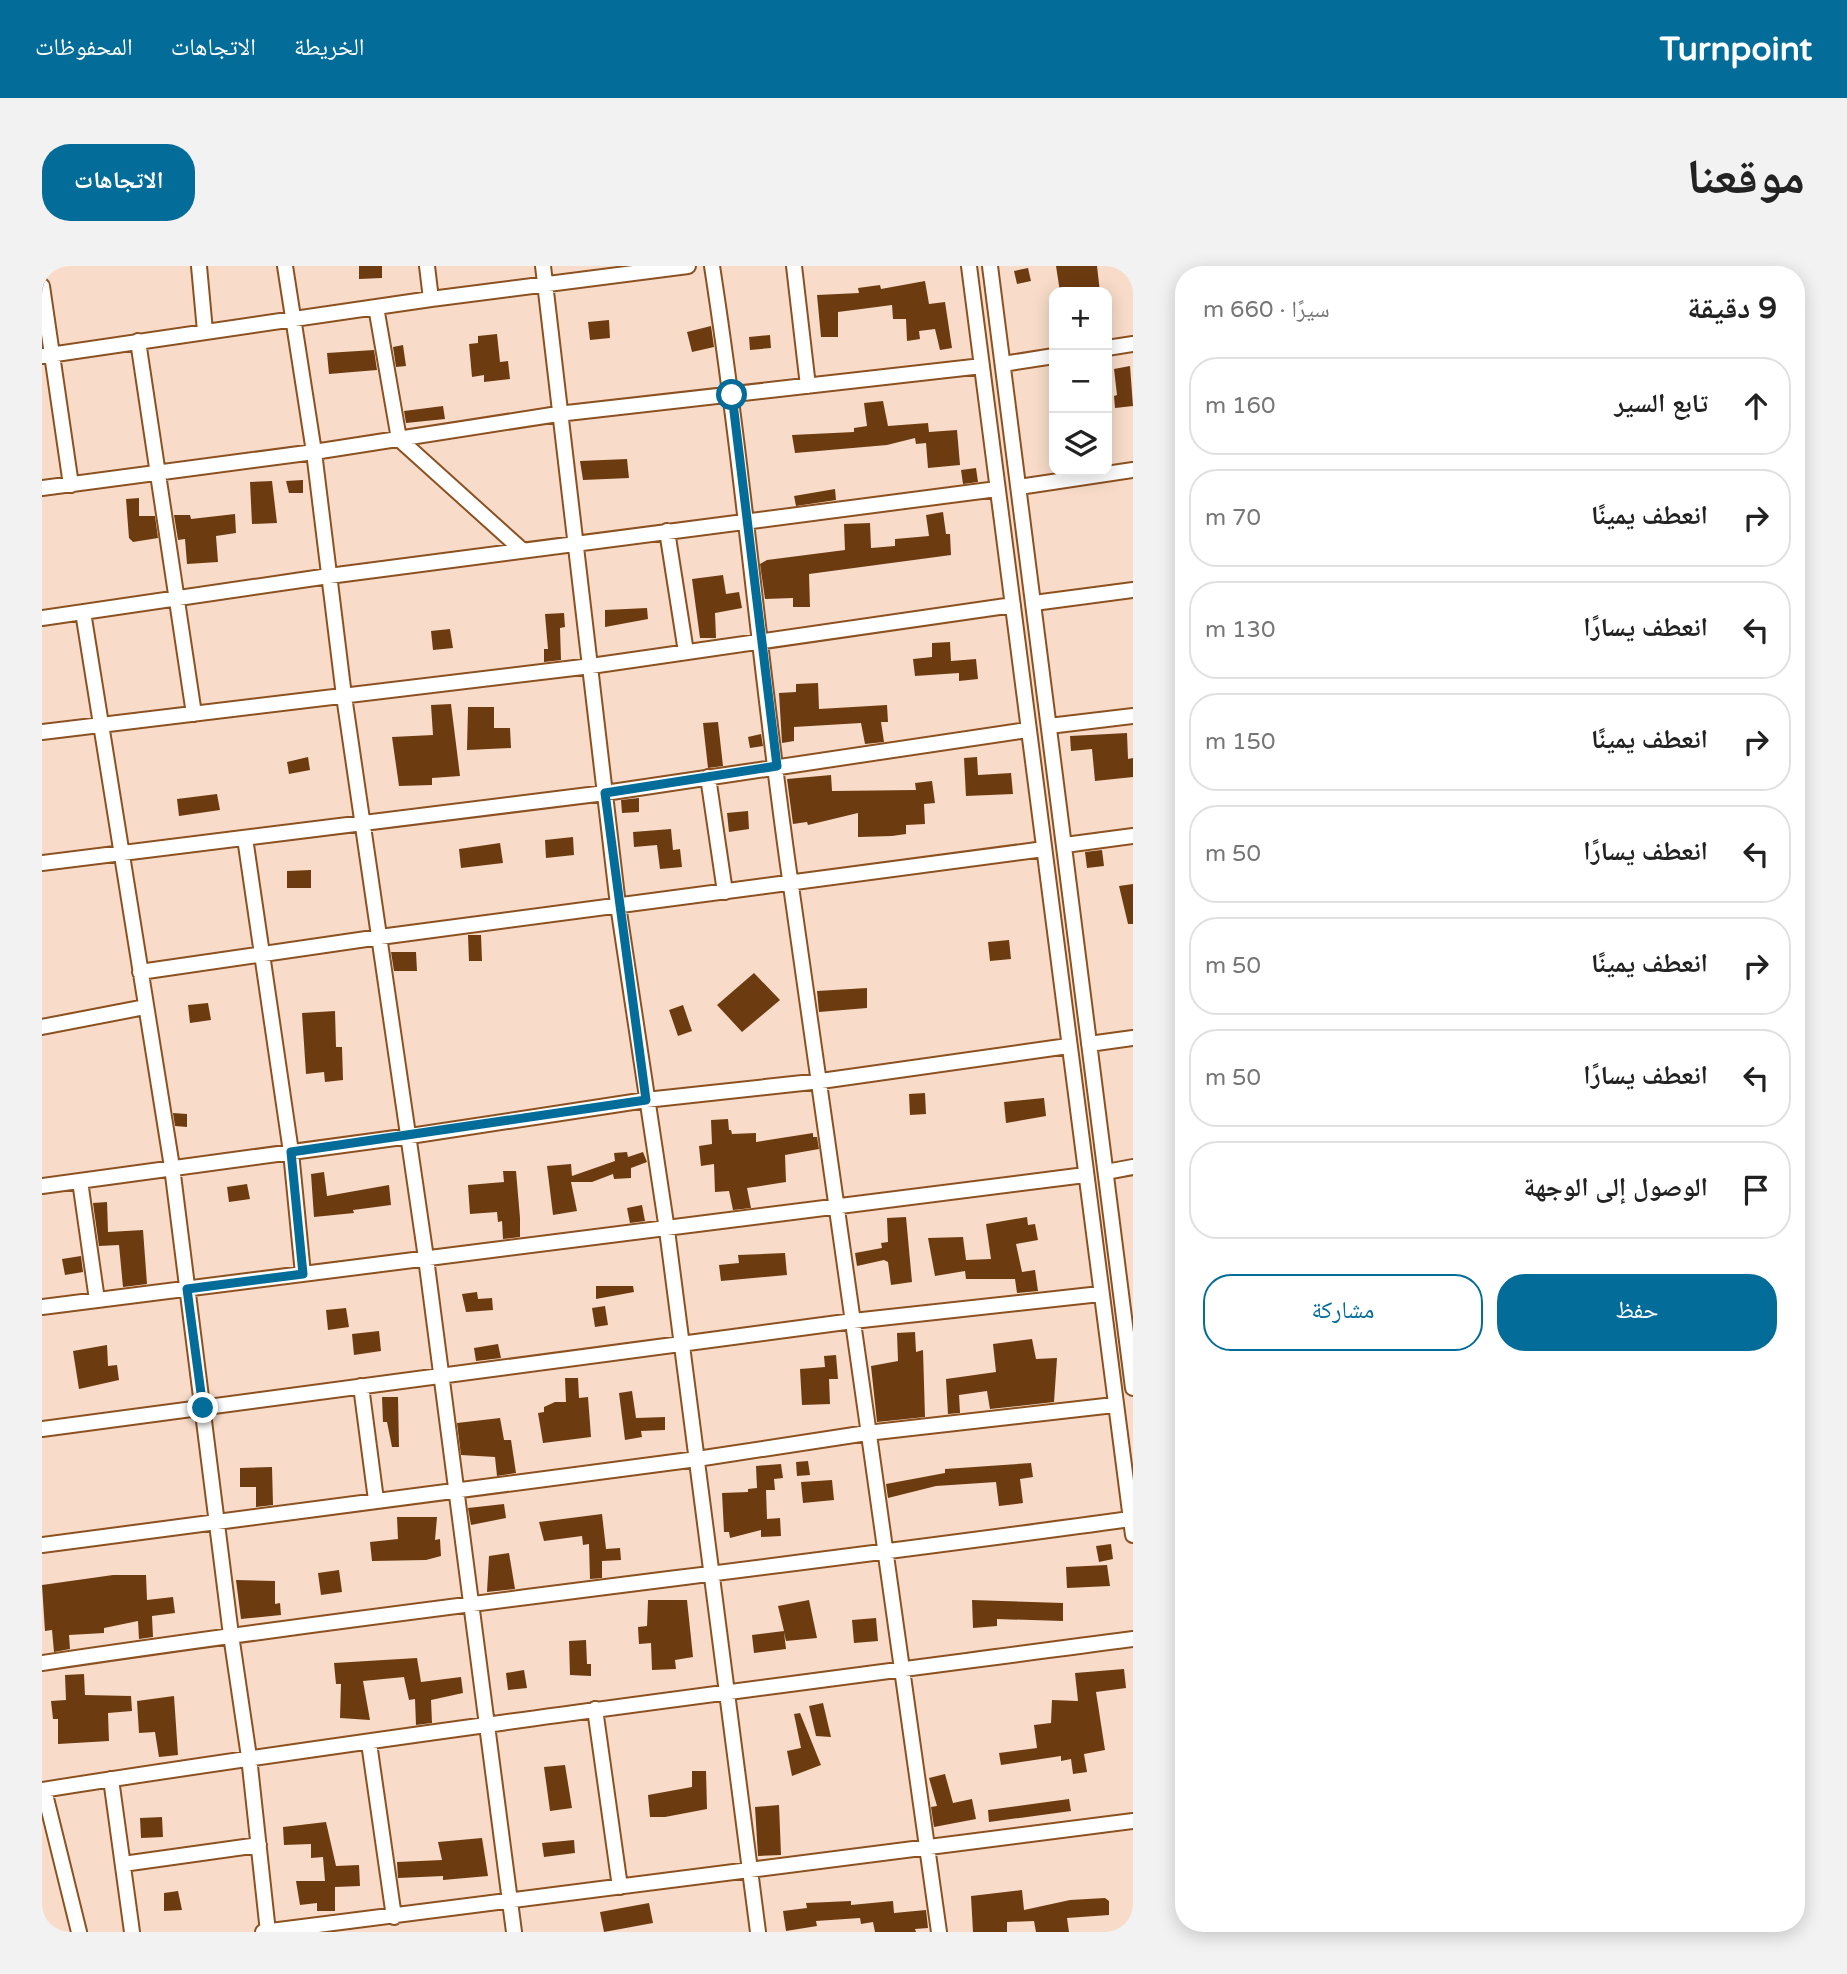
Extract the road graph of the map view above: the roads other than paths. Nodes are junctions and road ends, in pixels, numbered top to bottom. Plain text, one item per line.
1 (199, 266) edge
2 (285, 266) edge
3 (427, 266) edge
4 (543, 266) edge
5 (688, 266) edge
6 (712, 266) edge
7 (794, 266) edge
8 (969, 266) edge
9 (990, 266) edge
10 (545, 285) junction
11 (42, 286) edge
12 (430, 299) junction
13 (376, 307) junction
14 (292, 318) junction
15 (205, 331) junction
16 (138, 341) junction
17 (1133, 344) edge
18 (1112, 347) edge
19 (47, 355) edge
20 (1049, 357) edge
21 (1003, 364) junction
22 (982, 366) junction
23 (808, 386) junction
24 (732, 395) junction
25 (558, 414) junction
26 (399, 439) junction
27 (314, 452) junction
28 (1133, 470) edge
29 (158, 473) junction
30 (71, 485) junction
31 (1019, 487) junction
32 (42, 488) edge
33 (997, 489) junction
34 (746, 522) junction
35 (667, 531) junction
36 (574, 543) junction
37 (522, 550) junction
38 (329, 576) junction
39 (1133, 590) edge
40 (177, 598) junction
41 (1034, 603) junction
42 (1013, 605) junction
43 (83, 612) junction
44 (42, 618) edge
45 (762, 641) junction
46 (686, 652) junction
47 (591, 666) junction
48 (344, 696) junction
49 (194, 714) junction
50 (1133, 716) edge
51 (101, 725) junction
52 (1049, 726) junction
53 (1027, 730) junction
54 (42, 733) edge
55 (777, 766) junction
56 (708, 777) junction
57 (605, 793) junction
58 (362, 822) junction
59 (1133, 836) edge
60 (245, 838) junction
61 (1065, 845) junction
62 (1044, 849) junction
63 (120, 854) junction
64 (42, 863) edge
65 (790, 883) junction
66 (725, 892) junction
67 (618, 905) junction
68 (380, 937) junction
69 (261, 954) junction
70 (140, 972) junction
71 (145, 1007) junction
72 (42, 1027) edge
73 (1133, 1038) edge
74 (1088, 1044) junction
75 (1068, 1046) junction
76 (821, 1081) junction
77 (646, 1100) junction
78 (410, 1136) junction
79 (291, 1152) junction
80 (172, 1167) junction
81 (1133, 1167) edge
82 (1106, 1172) junction
83 (1085, 1175) junction
84 (80, 1181) junction
85 (42, 1186) edge
86 (839, 1206) junction
87 (667, 1230) junction
88 (426, 1258) junction
89 (303, 1274) junction
90 (187, 1289) junction
91 (1127, 1290) edge
92 (1100, 1294) junction
93 (97, 1300) junction
94 (42, 1307) edge
95 (853, 1321) junction
96 (681, 1345) junction
97 (441, 1376) junction
98 (361, 1386) junction
99 (1133, 1388) edge
100 (1114, 1405) junction
101 (203, 1408) junction
102 (42, 1429) edge
103 (867, 1433) junction
104 (697, 1459) junction
105 (454, 1490) junction
106 (376, 1500) junction
107 (1130, 1519) junction
108 (216, 1521) junction
109 (1133, 1535) edge
110 (42, 1545) edge
111 (884, 1553) junction
112 (712, 1576) junction
113 (470, 1606) junction
114 (231, 1635) junction
115 (1133, 1639) edge
116 (42, 1663) edge
117 (901, 1670) junction
118 (726, 1691) junction
119 (595, 1709) junction
120 (486, 1726) junction
121 (369, 1743) junction
122 (249, 1758) junction
123 (111, 1779) junction
124 (43, 1790) edge
125 (1133, 1821) edge
126 (259, 1845) junction
127 (928, 1849) junction
128 (123, 1864) junction
129 (748, 1872) junction
130 (620, 1887) junction
131 (510, 1900) junction
132 (394, 1917) junction
133 (79, 1932) edge
134 (132, 1932) edge
135 (267, 1932) edge
136 (514, 1932) edge
137 (758, 1932) edge
138 (939, 1932) edge

1 - 15 street
2 - 14 street
3 - 12 street
4 - 10 street
5 - 10 street
6 - 24 street
7 - 23 street
8 - 22 street
9 - 21 street
10 - 12 street
10 - 25 street
11 - 19 street
12 - 13 street
13 - 14 street
13 - 26 street
14 - 15 street
14 - 27 street
15 - 16 street
16 - 19 street
16 - 29 street
17 - 18 street
19 - 30 street
20 - 21 street
21 - 31 street
22 - 23 street
22 - 33 street
23 - 24 street
24 - 25 street
24 - 34 street
25 - 26 street
25 - 36 street
26 - 27 street
26 - 37 street
27 - 29 street
27 - 38 street
28 - 31 street
29 - 30 street
29 - 40 street
30 - 32 street
31 - 41 street
33 - 34 street
33 - 42 street
34 - 35 street
34 - 45 street
35 - 36 street
35 - 46 street
36 - 37 street
36 - 47 street
37 - 38 street
38 - 40 street
38 - 48 street
39 - 41 street
40 - 43 street
40 - 49 street
41 - 52 street
42 - 45 street
42 - 53 street
43 - 44 street
43 - 51 street
45 - 46 street
45 - 55 street
46 - 47 street
47 - 48 street
47 - 57 street
48 - 49 street
48 - 58 street
49 - 51 street
50 - 52 street
51 - 54 street
51 - 63 street
52 - 61 street
53 - 55 street
53 - 62 street
55 - 56 street
55 - 65 street
56 - 57 street
56 - 66 street
57 - 58 street
57 - 67 street
58 - 60 street
58 - 68 street
59 - 61 street
60 - 63 street
60 - 69 street
61 - 74 street
62 - 65 street
62 - 75 street
63 - 64 street
63 - 70 street
65 - 66 street
65 - 76 street
66 - 67 street
67 - 68 street
67 - 77 street
68 - 69 street
68 - 78 street
69 - 70 street
69 - 79 street
70 - 71 street
71 - 72 street
71 - 80 street
73 - 74 street
74 - 82 street
75 - 76 street
75 - 83 street
76 - 77 street
76 - 86 street
77 - 78 street
77 - 87 street
78 - 79 street
78 - 88 street
79 - 80 street
79 - 89 street
80 - 84 street
80 - 90 street
81 - 82 street
82 - 91 street
83 - 86 street
83 - 92 street
84 - 85 street
84 - 93 street
86 - 87 street
86 - 95 street
87 - 88 street
87 - 96 street
88 - 89 street
88 - 97 street
89 - 90 street
90 - 93 street
90 - 101 street
91 - 99 street
92 - 95 street
92 - 100 street
93 - 94 street
95 - 96 street
95 - 103 street
96 - 97 street
96 - 104 street
97 - 98 street
97 - 105 street
98 - 101 street
98 - 106 street
100 - 103 street
100 - 107 street
101 - 102 street
101 - 108 street
103 - 104 street
103 - 111 street
104 - 105 street
104 - 112 street
105 - 106 street
105 - 113 street
106 - 108 street
107 - 109 street
107 - 111 street
108 - 110 street
108 - 114 street
111 - 112 street
111 - 117 street
112 - 113 street
112 - 118 street
113 - 114 street
113 - 120 street
114 - 116 street
114 - 122 street
115 - 117 street
117 - 118 street
117 - 127 street
118 - 119 street
118 - 129 street
119 - 120 street
119 - 130 street
120 - 121 street
120 - 131 street
121 - 122 street
121 - 132 street
122 - 123 street
122 - 126 street
123 - 124 street
123 - 128 street
124 - 133 street
125 - 127 street
126 - 128 street
126 - 135 street
127 - 129 street
127 - 138 street
128 - 134 street
129 - 130 street
129 - 137 street
130 - 131 street
131 - 132 street
131 - 136 street
132 - 135 street

